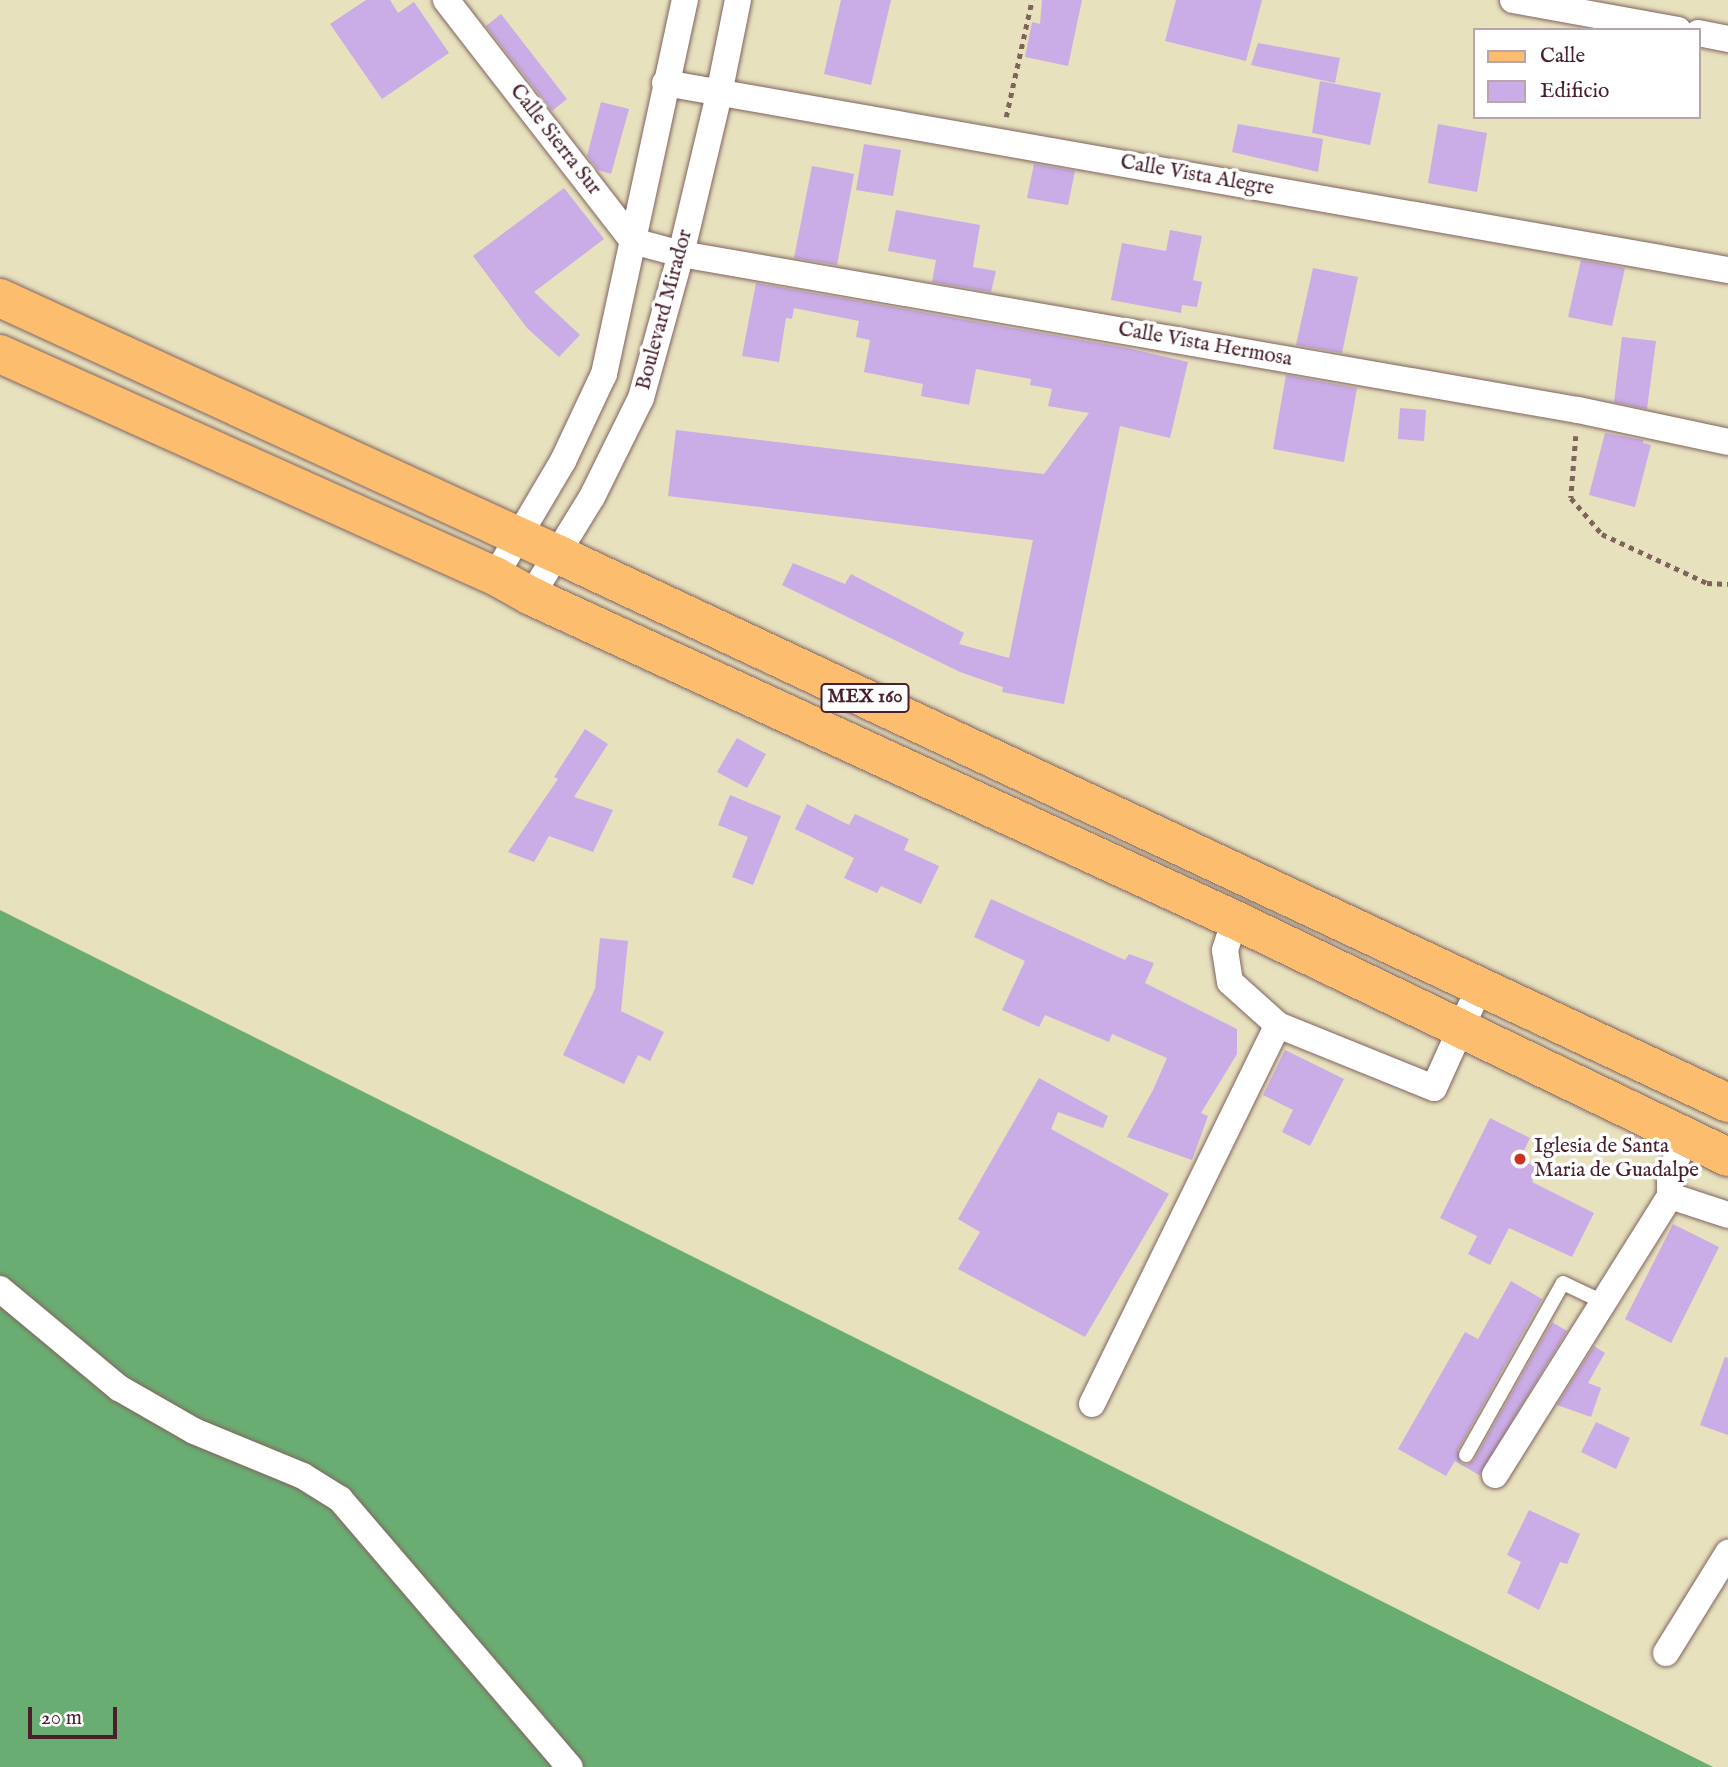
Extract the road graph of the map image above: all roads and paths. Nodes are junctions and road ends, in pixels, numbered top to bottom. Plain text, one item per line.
1 (446, 0) edge
2 (685, 0) edge
3 (738, 0) edge
4 (1032, 0) edge
5 (1513, 0) edge
6 (1667, 28) edge
7 (1700, 33) edge
8 (1728, 39) edge
9 (665, 83) junction
10 (719, 94) junction
11 (1001, 141) junction
12 (633, 241) junction
13 (681, 254) junction
14 (1728, 270) edge
15 (0, 298) edge
16 (0, 354) edge
17 (1578, 410) junction
18 (1728, 442) edge
19 (516, 537) junction
20 (555, 553) junction
21 (495, 576) junction
22 (1728, 584) edge
23 (531, 596) junction
24 (1235, 920) junction
25 (1480, 986) junction
26 (1278, 1025) junction
27 (1459, 1027) junction
28 (1728, 1103) edge
29 (1688, 1137) junction
30 (1728, 1157) edge
31 (1670, 1196) junction
32 (1728, 1215) edge
33 (0, 1289) edge
34 (1603, 1302) junction
35 (1092, 1404) dead end
36 (1466, 1455) dead end
37 (1495, 1475) dead end
38 (1728, 1553) edge
39 (1666, 1653) dead end
40 (570, 1767) edge

1 - 12 street, Calle Sierra Sur
2 - 9 street, Boulevard Mirador
3 - 10 street, Boulevard Mirador
4 - 11 path
5 - 6 street
7 - 8 street
9 - 10 street, Calle Vista Alegre
9 - 12 street, Boulevard Mirador
10 - 11 street, Calle Vista Alegre
10 - 13 street, Boulevard Mirador
11 - 14 street, Calle Vista Alegre
12 - 13 street
12 - 19 street, Boulevard Mirador
13 - 17 street, Calle Vista Hermosa
13 - 20 street, Boulevard Mirador
15 - 19 main road, MEX 160
16 - 21 main road, MEX 160
17 - 18 street, Calle Vista Hermosa
17 - 22 path
19 - 20 main road, MEX 160
19 - 21 street, Boulevard Mirador
20 - 23 street, Boulevard Mirador
20 - 25 main road, MEX 160
21 - 23 main road, MEX 160
23 - 24 main road, MEX 160
24 - 26 street
24 - 27 main road, MEX 160
25 - 27 street
25 - 28 main road, MEX 160
26 - 27 street
26 - 35 street
27 - 29 main road, MEX 160
29 - 30 main road, MEX 160
29 - 31 street
31 - 32 street
31 - 34 street
33 - 40 street
34 - 36 lane
34 - 37 street
38 - 39 street

